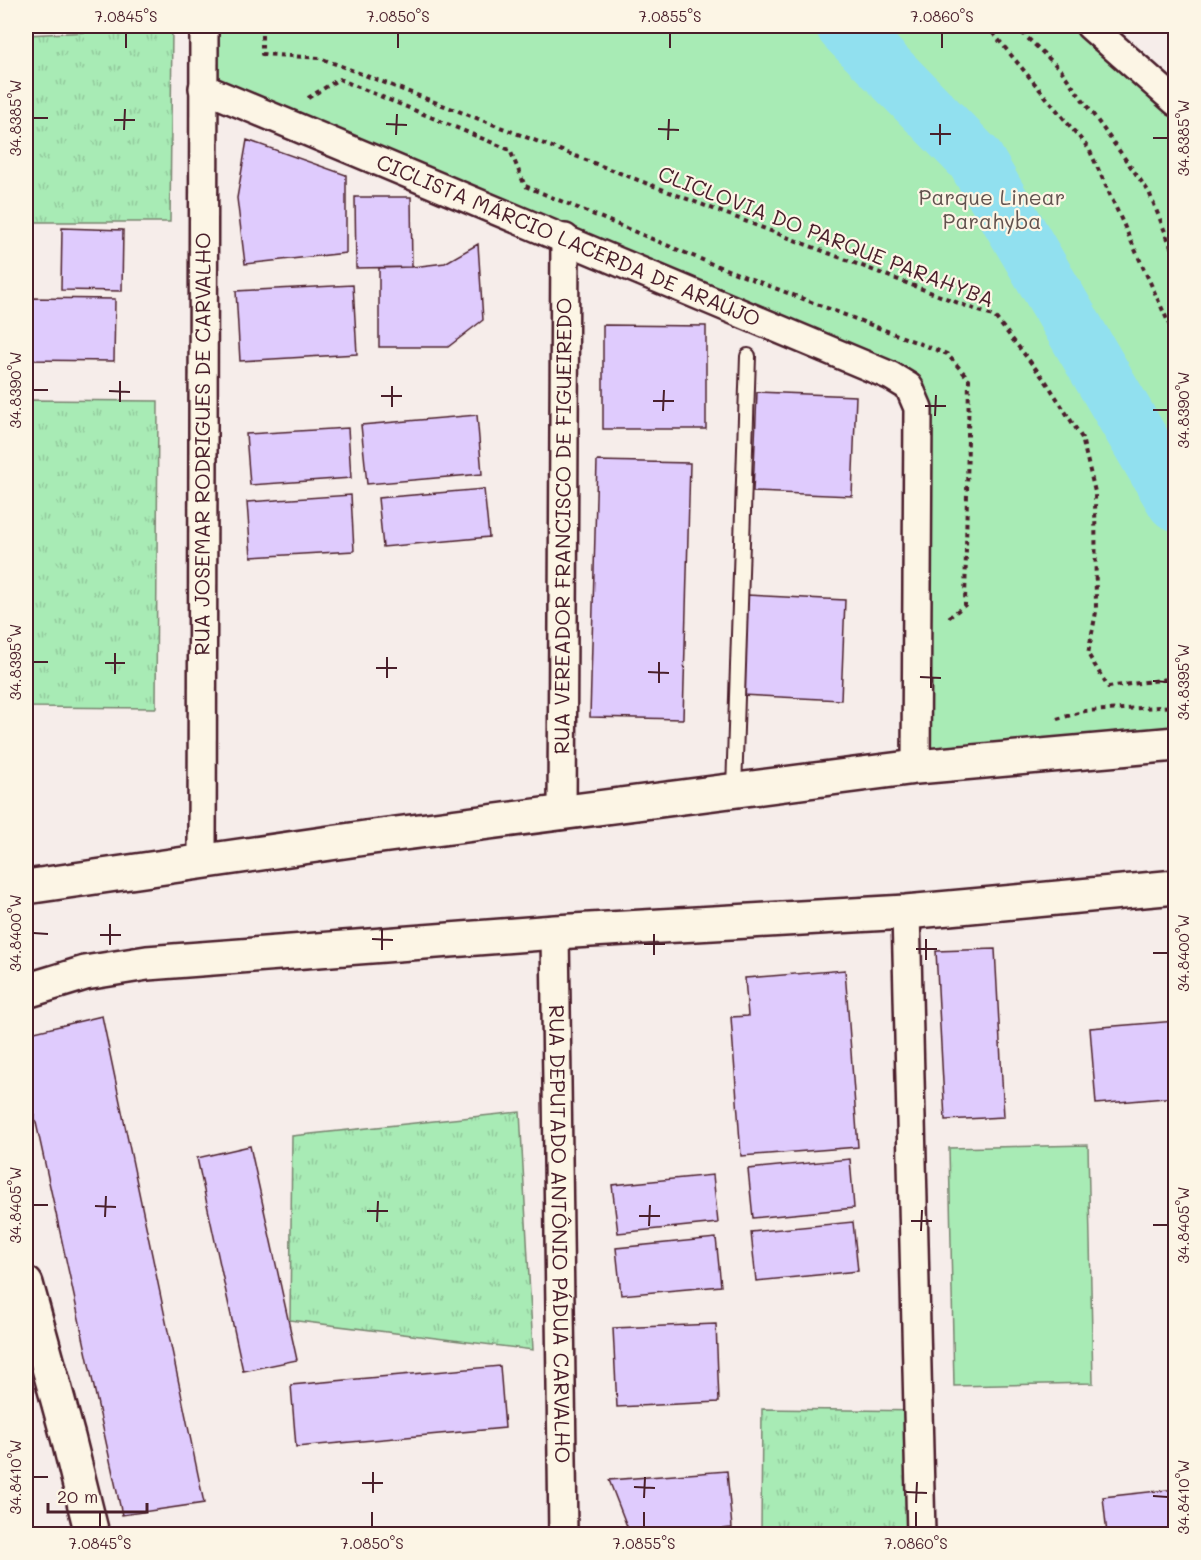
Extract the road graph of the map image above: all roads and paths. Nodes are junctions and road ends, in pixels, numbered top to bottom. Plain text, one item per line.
1 (204, 26) edge
2 (262, 26) edge
3 (987, 26) edge
4 (1015, 26) edge
5 (1090, 26) edge
6 (203, 88) junction
7 (1176, 102) edge
8 (565, 238) junction
9 (1176, 259) edge
10 (1176, 339) edge
11 (748, 356) dead end
12 (1176, 678) edge
13 (1176, 744) edge
14 (916, 767) junction
15 (734, 790) junction
16 (562, 812) junction
17 (202, 861) junction
18 (26, 887) edge
19 (1176, 887) edge
20 (906, 912) junction
21 (555, 932) junction
22 (26, 991) edge
23 (26, 1284) edge
24 (92, 1534) edge
25 (563, 1534) edge
26 (921, 1534) edge

1 - 6 street, RUA JOSEMAR RODRIGUES DE CARVALHO
2 - 12 path, CLICLOVIA DO PARQUE PARAHYBA
3 - 10 path
4 - 9 path
5 - 7 street
6 - 8 street, CICLISTA MÁRCIO LACERDA DE ARAÚJO
6 - 17 street, RUA JOSEMAR RODRIGUES DE CARVALHO
8 - 14 street, CICLISTA MÁRCIO LACERDA DE ARAÚJO
8 - 16 street, RUA VEREADOR FRANCISCO DE FIGUEIREDO
11 - 15 lane
13 - 14 main road
14 - 15 main road
15 - 16 main road
16 - 17 main road
17 - 18 main road
19 - 20 main road
20 - 21 main road
20 - 26 street
21 - 22 main road
21 - 25 street, RUA DEPUTADO ANTÔNIO PÁDUA CARVALHO
23 - 24 main road

